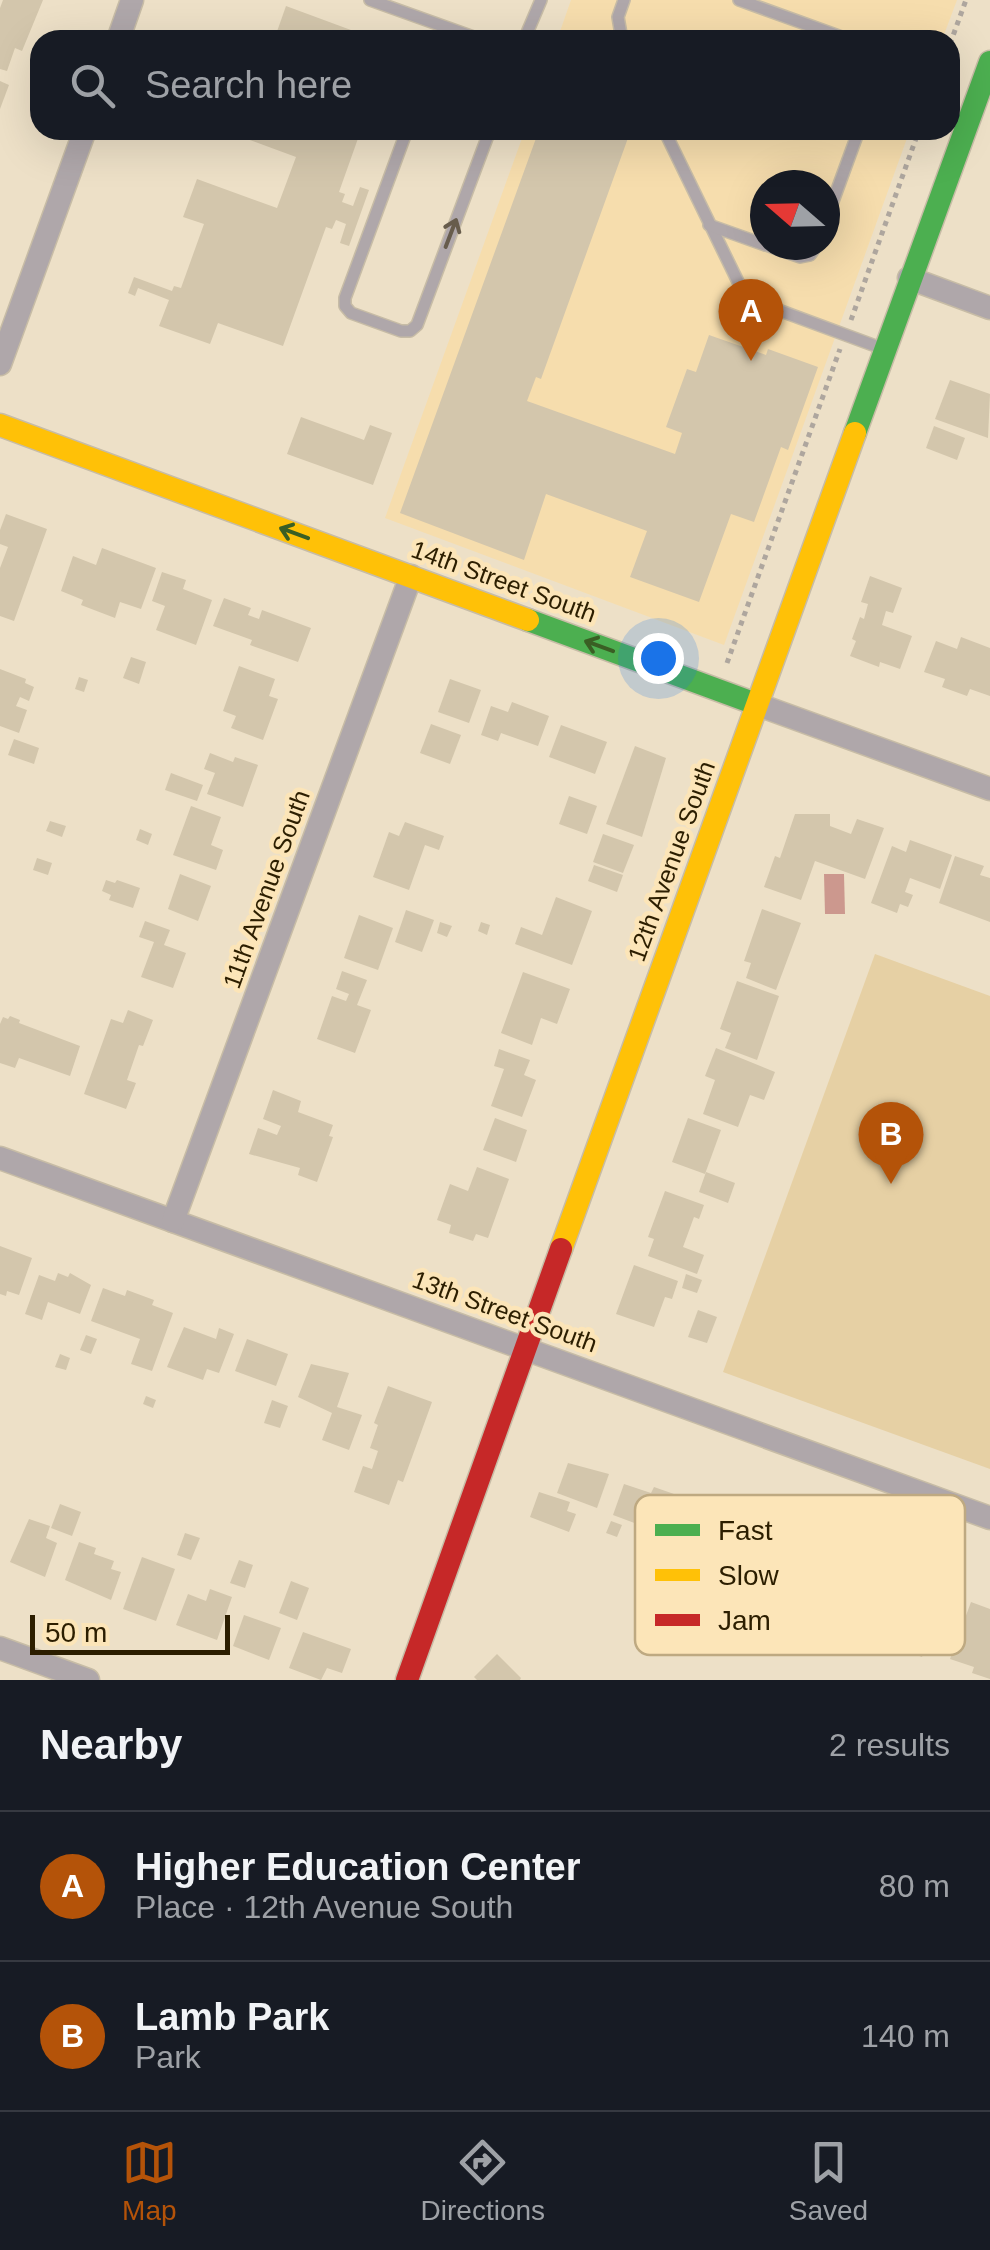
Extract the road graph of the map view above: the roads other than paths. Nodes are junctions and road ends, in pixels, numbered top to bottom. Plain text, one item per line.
1 (132, 0) edge
2 (370, 0) edge
3 (541, 0) edge
4 (624, 0) edge
5 (738, 0) edge
6 (445, 27) junction
7 (122, 30) edge
8 (444, 30) edge
9 (454, 30) edge
10 (528, 30) edge
11 (620, 30) edge
12 (822, 30) edge
13 (990, 62) edge
14 (81, 140) edge
15 (403, 140) edge
16 (486, 140) edge
17 (669, 140) edge
18 (855, 140) edge
19 (840, 182) edge
20 (709, 225) junction
21 (750, 239) edge
22 (909, 278) junction
23 (990, 308) edge
24 (885, 349) junction
25 (0, 364) edge
26 (0, 425) edge
27 (411, 576) junction
28 (756, 704) junction
29 (990, 788) edge
30 (0, 1158) edge
31 (173, 1222) junction
32 (526, 1348) junction
33 (927, 1495) edge
34 (965, 1509) edge
35 (990, 1518) edge
36 (0, 1648) edge
37 (88, 1680) edge
38 (408, 1680) edge

1 - 7 street
2 - 6 lane
3 - 10 lane
4 - 11 lane
5 - 12 lane
6 - 8 lane
6 - 9 lane
13 - 22 street, 12th Avenue South
14 - 25 street
15 -> 16 lane
17 - 20 lane
18 - 19 lane
20 - 21 lane
20 - 24 lane
22 - 23 street
22 - 24 street, 12th Avenue South
24 - 28 street, 12th Avenue South
27 -> 26 street, 14th Street South
28 -> 27 street, 14th Street South
27 - 31 street, 11th Avenue South
28 - 29 street, 14th Street South
28 - 32 street, 12th Avenue South
30 - 31 street, 13th Street South
31 - 32 street, 13th Street South
32 - 33 street, 13th Street South
32 - 38 street, 12th Avenue South
34 - 35 street, 13th Street South
36 - 37 street

